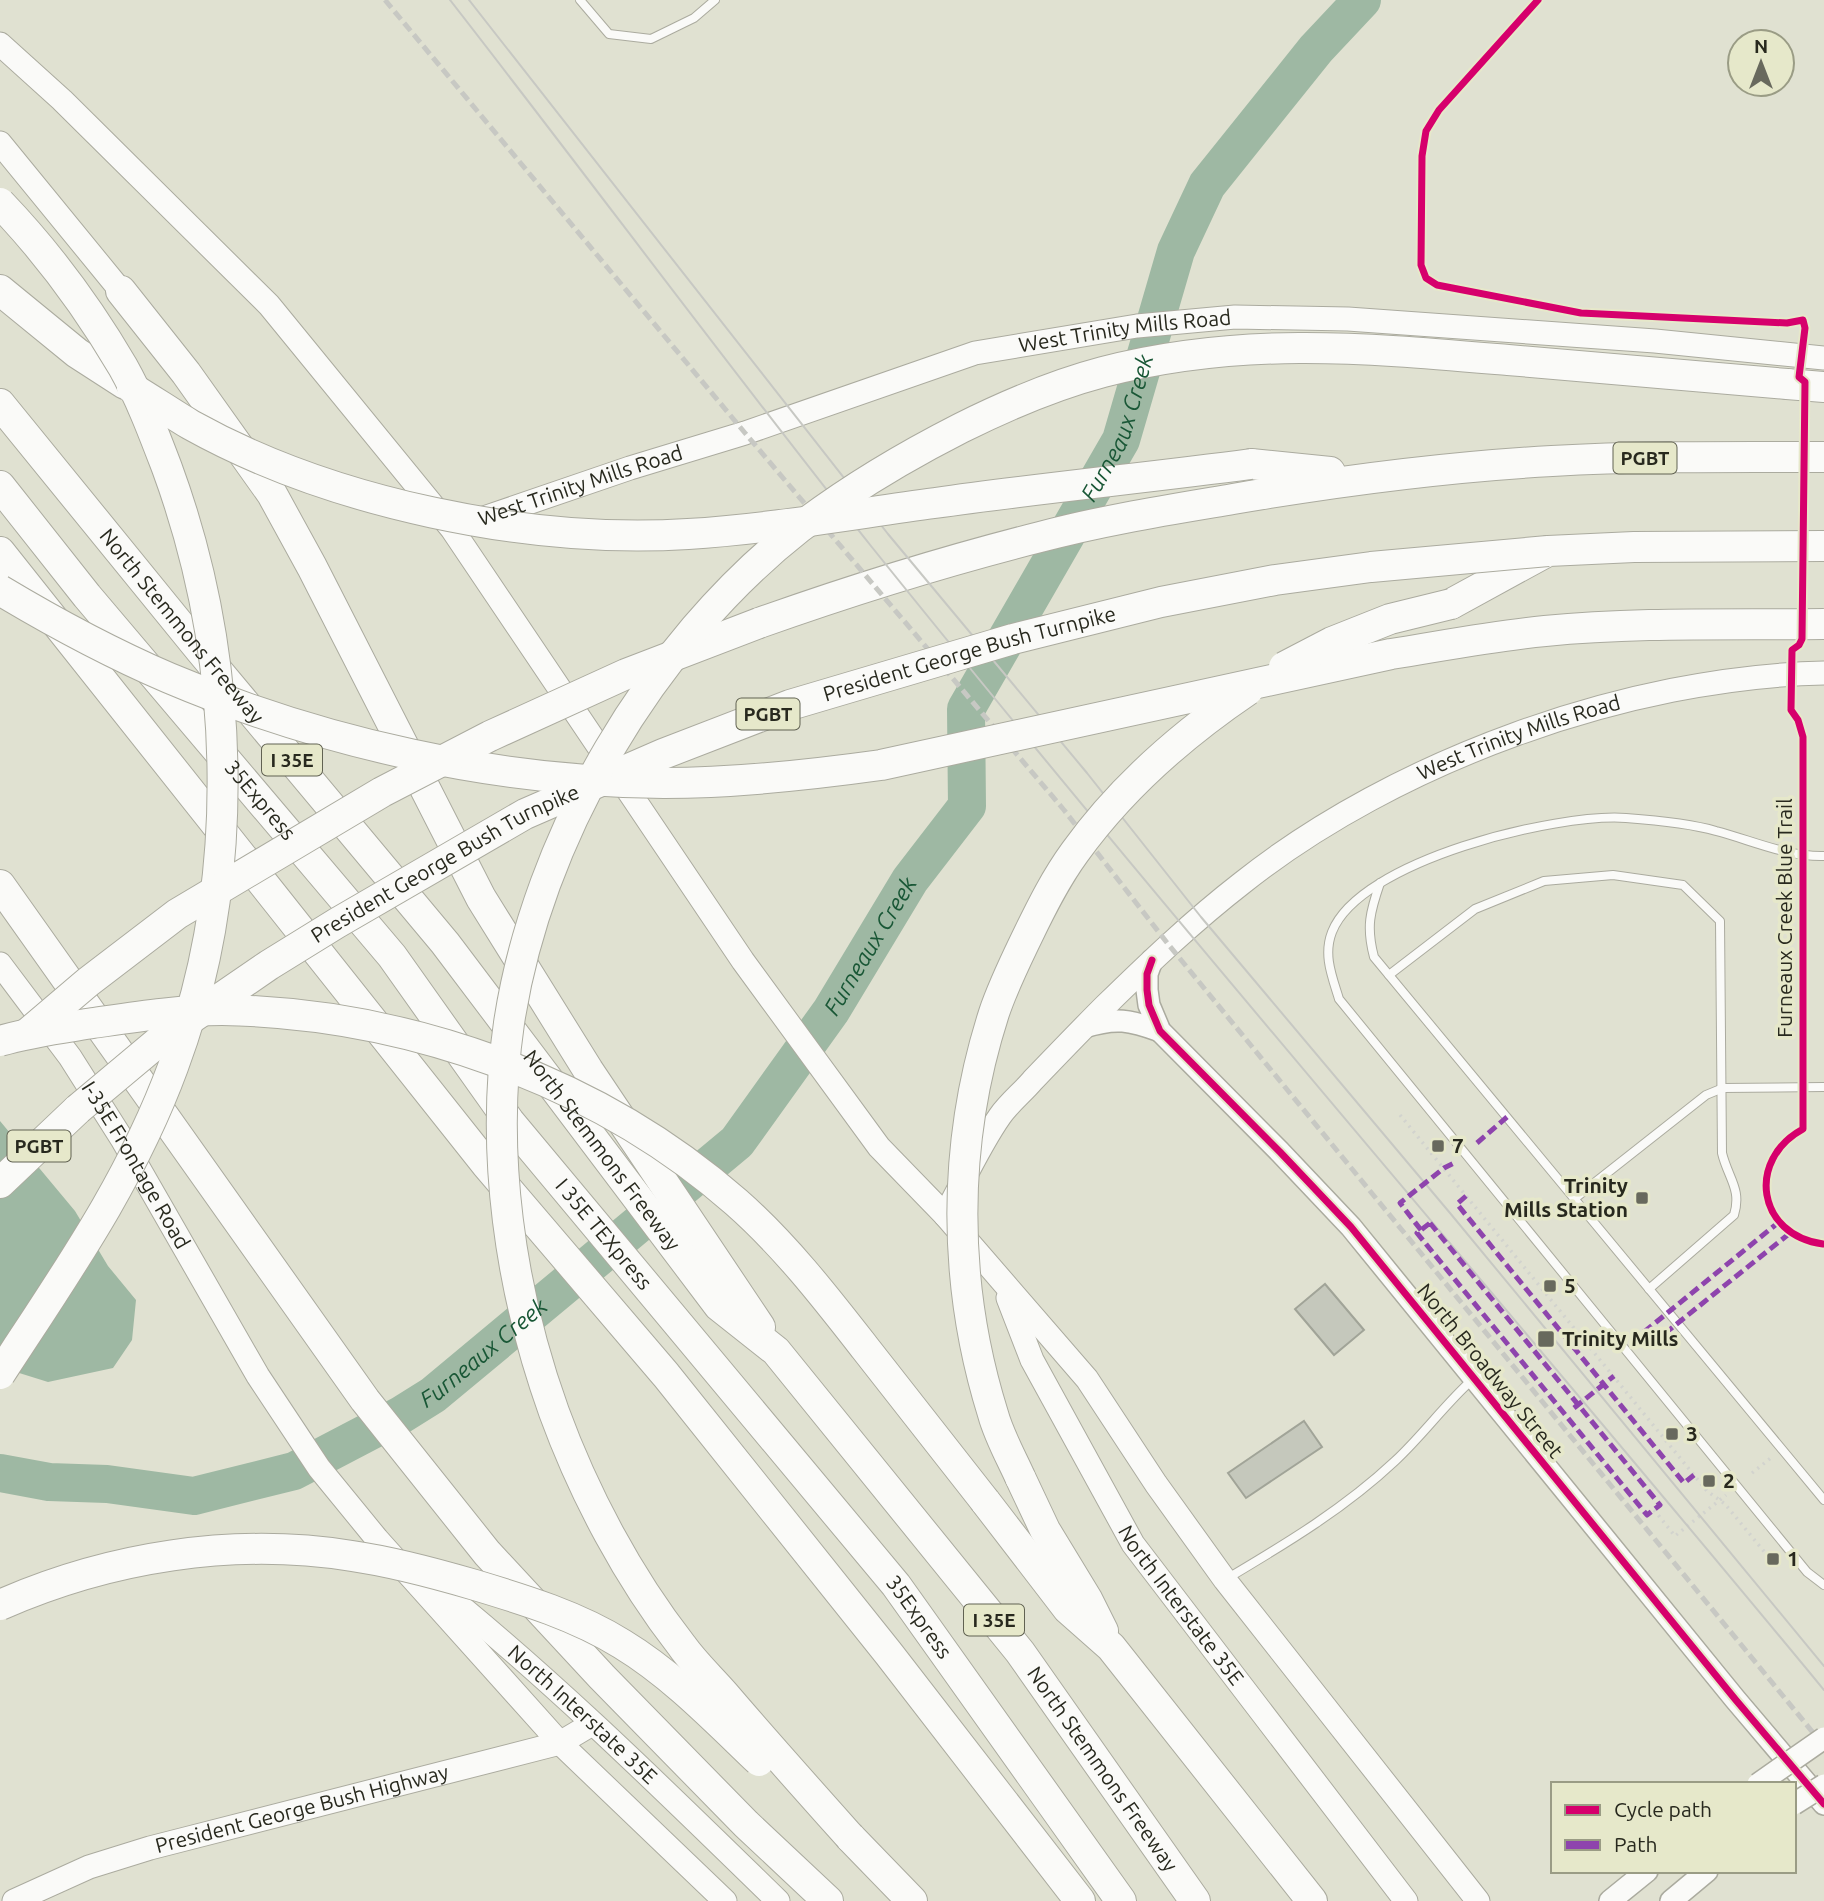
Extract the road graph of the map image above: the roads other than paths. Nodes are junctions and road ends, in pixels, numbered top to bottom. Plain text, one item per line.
1 (580, 0) edge
2 (715, 0) edge
3 (0, 44) edge
4 (0, 143) edge
5 (0, 203) edge
6 (0, 290) edge
7 (121, 291) joint
8 (1824, 358) edge
9 (1824, 387) edge
10 (0, 404) edge
11 (1824, 457) edge
12 (1379, 477) junction
13 (0, 486) edge
14 (452, 529) junction
15 (1824, 546) edge
16 (1548, 551) junction
17 (0, 552) edge
18 (0, 590) edge
19 (1824, 624) edge
20 (1824, 673) edge
21 (1824, 856) edge
22 (1380, 883) junction
23 (0, 885) edge
24 (1152, 960) junction
25 (0, 964) edge
26 (1389, 975) junction
27 (1084, 1027) junction
28 (1160, 1031) junction
29 (0, 1041) edge
30 (0, 1057) edge
31 (1824, 1087) edge
32 (1723, 1088) junction
33 (509, 1121) joint
34 (0, 1183) edge
35 (1574, 1199) junction
36 (945, 1215) junction
37 (1002, 1282) junction
38 (1649, 1289) junction
39 (727, 1298) junction
40 (697, 1349) joint
41 (0, 1374) edge
42 (258, 1376) joint
43 (1473, 1379) junction
44 (1824, 1500) edge
45 (377, 1539) junction
46 (1225, 1580) junction
47 (1824, 1585) edge
48 (0, 1605) edge
49 (1111, 1647) junction
50 (592, 1724) junction
51 (1824, 1738) edge
52 (560, 1742) junction
53 (1761, 1782) edge
54 (1824, 1785) edge
55 (1796, 1803) edge
56 (1824, 1804) edge
57 (850, 1837) junction
58 (1645, 1873) edge
59 (1705, 1873) edge
60 (14, 1901) edge
61 (725, 1901) edge
62 (778, 1901) edge
63 (828, 1901) edge
64 (912, 1901) edge
65 (1080, 1901) edge
66 (1121, 1901) edge
67 (1195, 1901) edge
68 (1312, 1901) edge
69 (1406, 1901) edge
70 (1478, 1901) edge
71 (1610, 1901) edge
72 (1671, 1901) edge

1 - 2 lane
3 - 14 main road
4 - 7 main road
5 - 41 highway, bridge
6 - 12 highway, bridge
7 - 39 highway, bridge
8 - 14 main road, West Trinity Mills Road
9 - 57 highway, bridge
10 - 39 highway, North Stemmons Freeway / I 35E
11 - 12 highway, PGBT
12 - 30 highway, PGBT, bridge
13 - 33 highway, 35Express
14 - 36 main road
15 - 16 highway, President George Bush Turnpike / PGBT
16 - 34 highway, President George Bush Turnpike / PGBT, bridge
16 - 49 highway, bridge
17 - 65 highway, bridge
18 - 19 highway, bridge
20 - 24 main road, West Trinity Mills Road
21 - 22 lane
22 - 26 lane
22 - 47 lane
23 - 63 highway
24 - 27 main road, West Trinity Mills Road
24 - 28 street, North Broadway Street
25 - 42 main road, I-35E Frontage Road
26 - 32 lane
26 - 35 lane
27 - 28 street, North Broadway Street
27 - 36 main road, West Trinity Mills Road
28 - 43 street, North Broadway Street
29 - 49 highway, bridge
31 - 32 lane
32 - 35 lane
32 - 38 lane
33 - 40 highway, I 35E TEXpress
35 - 38 lane
36 - 37 main road
37 - 46 main road
37 - 69 main road, North Interstate 35E
38 - 44 lane
39 - 67 highway, North Stemmons Freeway / I 35E
40 - 66 highway, 35Express
42 - 45 main road, North Interstate 35E
43 - 46 lane
43 - 56 street, North Broadway Street
45 - 50 main road, North Interstate 35E
45 - 52 main road, North Interstate 35E
46 - 70 main road
48 - 57 highway, bridge
49 - 68 highway
50 - 52 main road, President George Bush Highway
50 - 62 main road, North Interstate 35E
51 - 53 street, bridge
52 - 60 main road, President George Bush Highway
52 - 61 main road, North Interstate 35E
54 - 55 street, bridge
57 - 64 highway
58 - 71 street
59 - 72 street

